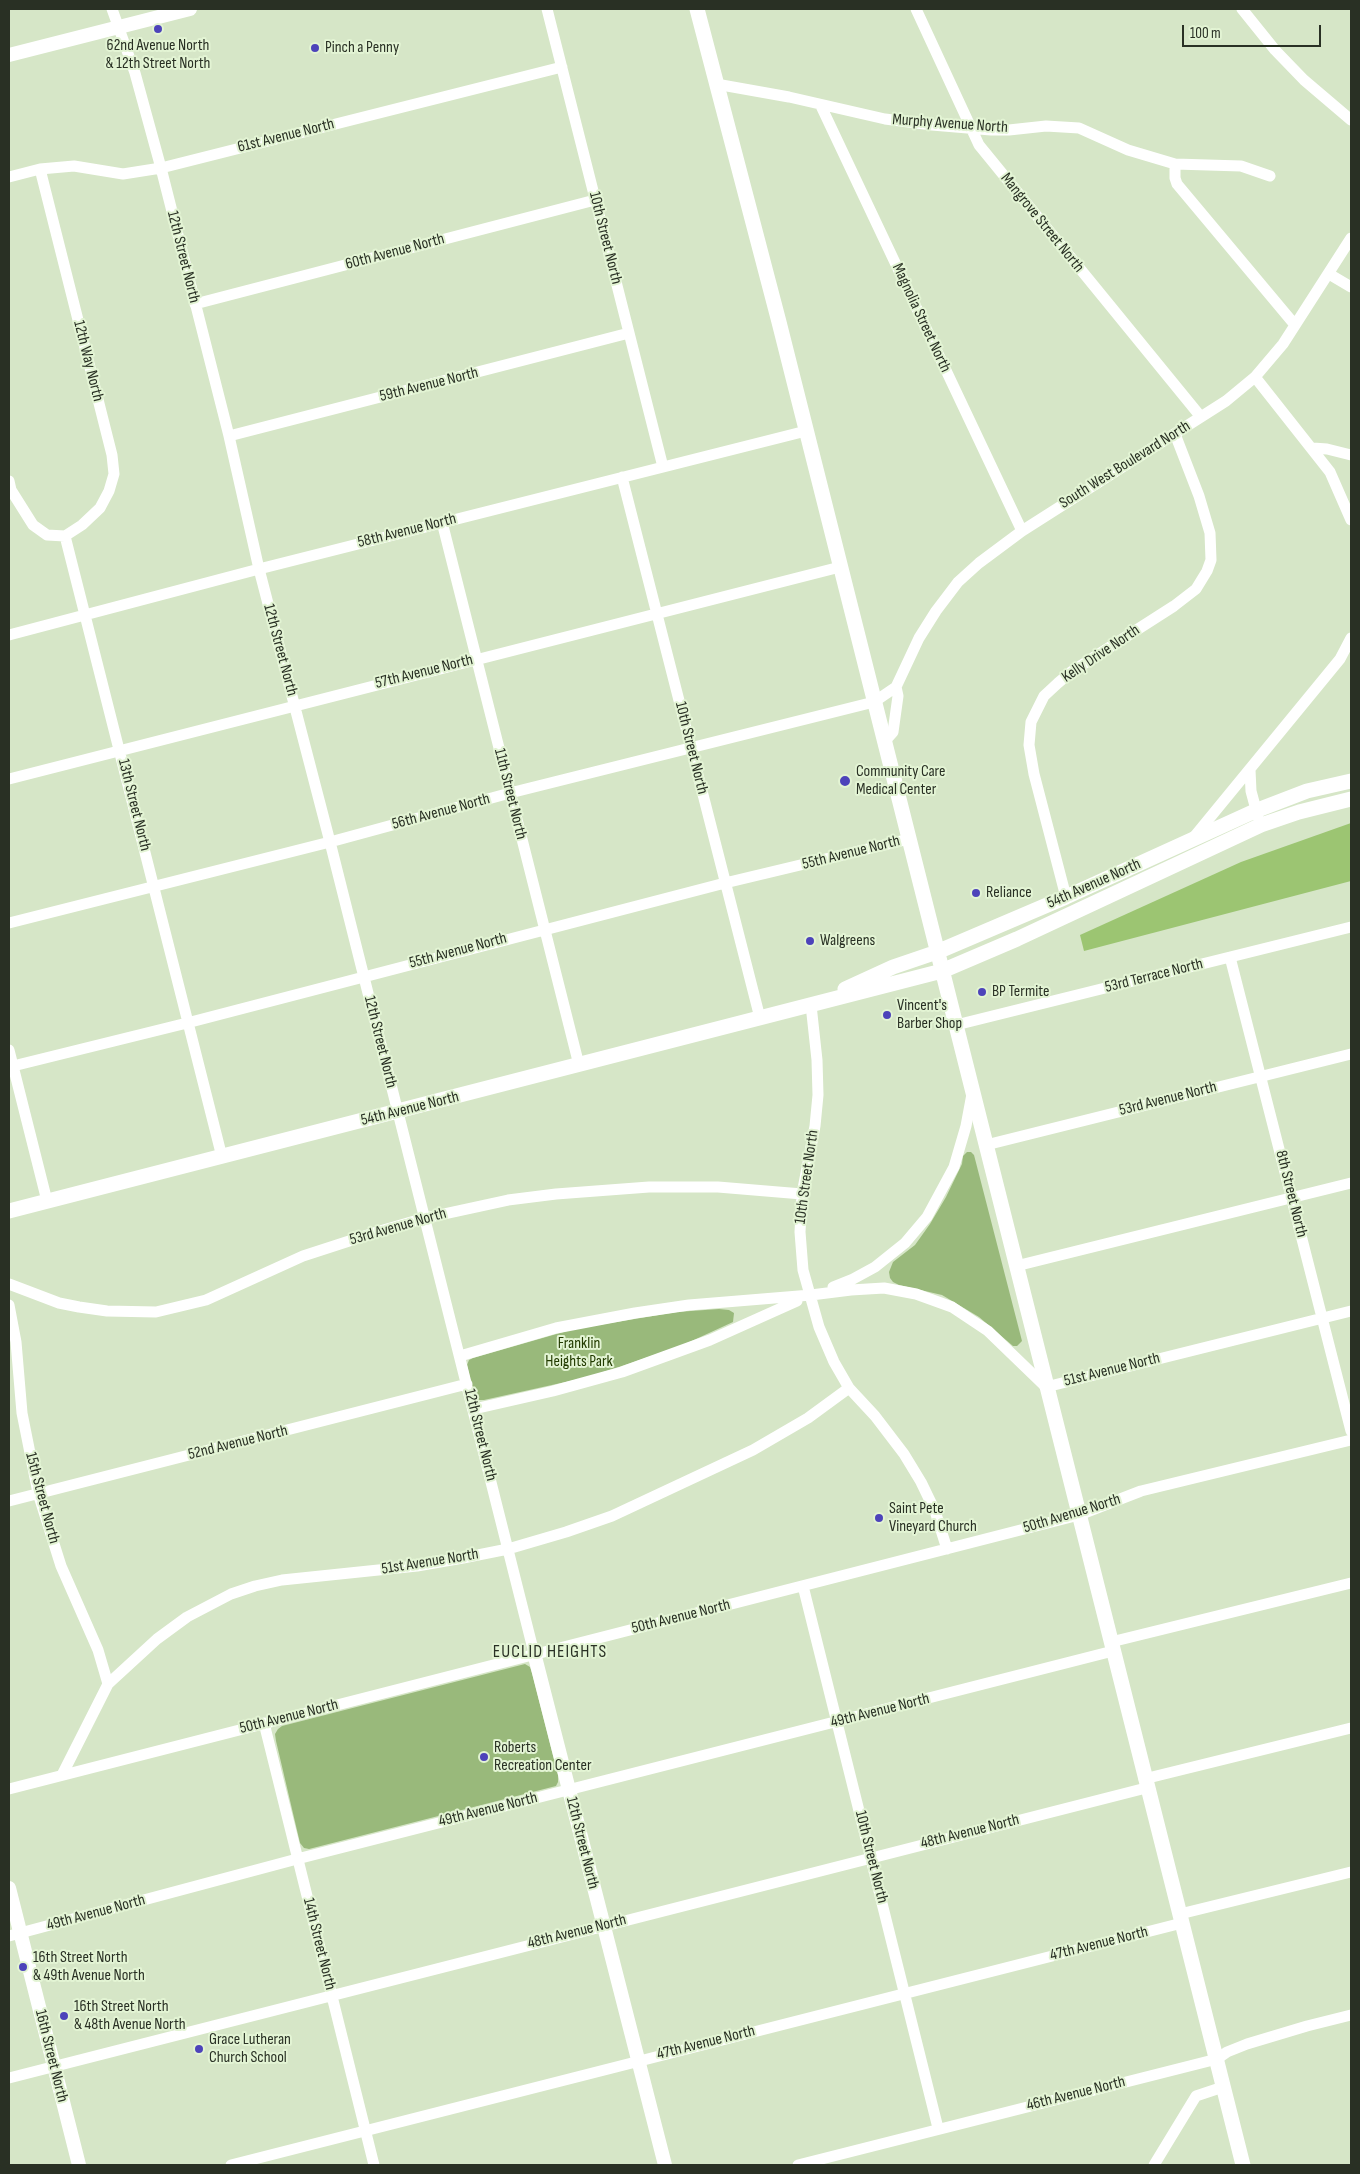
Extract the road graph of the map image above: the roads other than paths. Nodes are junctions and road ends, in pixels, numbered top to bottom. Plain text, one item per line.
1 (112, 9) edge
2 (190, 9) edge
3 (547, 9) edge
4 (697, 9) edge
5 (916, 9) edge
6 (1242, 9) edge
7 (119, 27) junction
8 (9, 55) edge
9 (562, 67) junction
10 (716, 84) junction
11 (821, 106) junction
12 (1351, 120) edge
13 (969, 127) junction
14 (1175, 164) junction
15 (161, 168) junction
16 (40, 169) junction
17 (1270, 176) dead end
18 (9, 177) edge
19 (595, 200) junction
20 (1351, 238) edge
21 (1329, 274) junction
22 (1351, 287) edge
23 (195, 304) junction
24 (1295, 325) junction
25 (629, 334) junction
26 (1255, 377) junction
27 (1201, 417) junction
28 (806, 431) junction
29 (1175, 434) junction
30 (229, 436) junction
31 (1313, 448) junction
32 (1351, 455) edge
33 (663, 467) junction
34 (622, 477) junction
35 (9, 481) edge
36 (1351, 520) edge
37 (442, 522) junction
38 (1022, 530) junction
39 (65, 536) junction
40 (840, 568) junction
41 (259, 569) junction
42 (658, 614) junction
43 (85, 615) junction
44 (9, 635) edge
45 (1351, 638) edge
46 (476, 659) junction
47 (896, 687) junction
48 (874, 702) junction
49 (295, 705) junction
50 (884, 742) junction
51 (690, 748) junction
52 (120, 751) junction
53 (1250, 770) junction
54 (9, 779) edge
55 (1351, 781) edge
56 (510, 793) junction
57 (1351, 799) edge
58 (1258, 818) junction
59 (1194, 837) junction
60 (909, 839) junction
61 (330, 842) junction
62 (725, 883) junction
63 (154, 886) junction
64 (1066, 897) junction
65 (9, 923) edge
66 (1351, 927) edge
67 (544, 929) junction
68 (938, 952) junction
69 (1230, 957) junction
70 (942, 972) junction
71 (364, 976) junction
72 (811, 1005) junction
73 (760, 1018) junction
74 (187, 1023) junction
75 (956, 1025) junction
76 (9, 1050) edge
77 (1351, 1054) edge
78 (579, 1064) junction
79 (11, 1066) edge
80 (1260, 1076) junction
81 (972, 1092) junction
82 (398, 1112) junction
83 (986, 1145) junction
84 (222, 1157) junction
85 (1351, 1183) edge
86 (802, 1194) junction
87 (1292, 1198) junction
88 (47, 1201) junction
89 (9, 1211) edge
90 (425, 1218) junction
91 (1016, 1266) junction
92 (9, 1284) edge
93 (810, 1296) junction
94 (9, 1305) edge
95 (1351, 1311) edge
96 (1322, 1318) junction
97 (460, 1356) junction
98 (467, 1384) junction
99 (1046, 1387) junction
100 (849, 1388) junction
101 (474, 1409) junction
102 (1351, 1431) edge
103 (1351, 1440) edge
104 (38, 1493) junction
105 (9, 1500) edge
106 (1079, 1515) junction
107 (508, 1548) junction
108 (947, 1550) junction
109 (1351, 1583) edge
110 (803, 1586) junction
111 (1112, 1647) junction
112 (534, 1654) junction
113 (108, 1684) junction
114 (836, 1722) junction
115 (264, 1723) junction
116 (1351, 1728) edge
117 (62, 1775) junction
118 (1145, 1783) junction
119 (9, 1789) edge
120 (568, 1790) junction
121 (872, 1857) junction
122 (297, 1859) junction
123 (1351, 1872) edge
124 (9, 1888) edge
125 (1181, 1918) junction
126 (602, 1925) junction
127 (14, 1935) edge
128 (904, 1993) junction
129 (331, 1996) junction
130 (1351, 2016) edge
131 (1217, 2059) junction
132 (638, 2060) junction
133 (54, 2066) junction
134 (9, 2078) edge
135 (1224, 2087) junction
136 (938, 2128) junction
137 (366, 2130) junction
138 (79, 2165) edge
139 (230, 2165) edge
140 (374, 2165) edge
141 (665, 2165) edge
142 (798, 2165) edge
143 (1154, 2165) edge
144 (1242, 2165) edge

1 - 7 street, 12th Street North
2 - 7 street
3 - 9 street, 10th Street North
4 - 10 main road
5 - 13 street, Mangrove Street North
6 - 12 street
7 - 8 street
7 - 15 street, 12th Street North
9 - 15 street, 61st Avenue North
9 - 19 street, 10th Street North
10 - 11 street, Murphy Avenue North
10 - 28 main road
11 - 13 street, Murphy Avenue North
11 - 38 street, Magnolia Street North
13 - 14 street, Murphy Avenue North
13 - 27 street, Mangrove Street North
14 - 17 street, Murphy Avenue North
14 - 24 street
15 - 16 street, 61st Avenue North
15 - 23 street, 12th Street North
16 - 18 street, 61st Avenue North
16 - 39 street, 12th Way North
19 - 23 street, 60th Avenue North
19 - 25 street, 10th Street North
20 - 21 street, South West Boulevard North
21 - 22 street
21 - 24 street, South West Boulevard North
23 - 30 street, 12th Street North
24 - 26 street, South West Boulevard North
25 - 30 street, 59th Avenue North
25 - 33 street, 10th Street North
26 - 27 street, South West Boulevard North
26 - 31 street
27 - 29 street, South West Boulevard North
28 - 33 street, 58th Avenue North
28 - 40 main road
29 - 38 street, South West Boulevard North
29 - 64 street, Kelly Drive North
30 - 41 street, 12th Street North
31 - 32 street
31 - 36 street
33 - 34 street, 58th Avenue North
34 - 37 street, 58th Avenue North
34 - 42 street, 10th Street North
35 - 39 street
37 - 41 street, 58th Avenue North
37 - 46 street, 11th Street North
38 - 47 street, South West Boulevard North
39 - 43 street, 13th Street North
40 - 42 street, 57th Avenue North
40 - 48 main road
41 - 43 street, 58th Avenue North
41 - 49 street, 12th Street North
42 - 46 street, 57th Avenue North
42 - 51 street, 10th Street North
43 - 44 street, 58th Avenue North
43 - 52 street, 13th Street North
45 - 53 street
46 - 49 street, 57th Avenue North
46 - 56 street, 11th Street North
47 - 48 street
47 - 50 street, South West Boulevard North
48 - 50 main road
48 - 51 street, 56th Avenue North
49 - 52 street, 57th Avenue North
49 - 61 street, 12th Street North
50 - 60 main road
51 - 56 street, 56th Avenue North
51 - 62 street, 10th Street North
52 - 54 street, 57th Avenue North
52 - 63 street, 13th Street North
53 - 58 street
53 - 59 street
55 - 58 main road, 54th Avenue North
56 - 61 street, 56th Avenue North
56 - 67 street, 11th Street North
57 - 58 main road, 54th Avenue North
58 - 59 main road, 54th Avenue North
58 - 70 main road, 54th Avenue North
59 - 64 main road, 54th Avenue North
60 - 62 street, 55th Avenue North
60 - 68 main road
61 - 63 street, 56th Avenue North
61 - 71 street, 12th Street North
62 - 67 street, 55th Avenue North
62 - 73 street, 10th Street North
63 - 65 street, 56th Avenue North
63 - 74 street, 13th Street North
64 - 68 main road, 54th Avenue North
66 - 69 street, 53rd Terrace North
67 - 71 street, 55th Avenue North
67 - 78 street, 11th Street North
68 - 70 main road
68 - 72 main road, 54th Avenue North
69 - 75 street, 53rd Terrace North
69 - 80 street, 8th Street North
70 - 72 main road, 54th Avenue North
70 - 75 main road
71 - 74 street, 55th Avenue North
71 - 82 street, 12th Street North
72 - 73 main road, 54th Avenue North
72 - 86 street, 10th Street North
73 - 78 main road, 54th Avenue North
74 - 79 street, 55th Avenue North
74 - 84 street, 13th Street North
75 - 81 main road
76 - 79 street
77 - 80 street, 53rd Avenue North
78 - 82 main road, 54th Avenue North
79 - 88 street
80 - 83 street, 53rd Avenue North
80 - 87 street, 8th Street North
81 - 83 main road
81 - 93 street
82 - 84 main road, 54th Avenue North
82 - 90 street, 12th Street North
83 - 91 main road
84 - 88 main road, 54th Avenue North
85 - 87 street
86 - 90 street, 53rd Avenue North
86 - 93 street, 10th Street North
87 - 91 street
87 - 96 street, 8th Street North
88 - 89 main road, 54th Avenue North
90 - 92 street, 53rd Avenue North
90 - 97 street, 12th Street North
91 - 99 main road
93 - 97 street
93 - 99 street, 51st Avenue North
93 - 100 street, 10th Street North
93 - 101 street
94 - 104 street, 15th Street North
95 - 96 street, 51st Avenue North
96 - 99 street, 51st Avenue North
96 - 102 street, 8th Street North
97 - 98 street, 12th Street North
98 - 101 street, 12th Street North
98 - 104 street, 52nd Avenue North
99 - 106 main road
100 - 107 street, 51st Avenue North
100 - 108 street, 10th Street North
101 - 107 street, 12th Street North
103 - 106 street, 50th Avenue North
104 - 105 street, 52nd Avenue North
104 - 113 street, 15th Street North
106 - 108 street, 50th Avenue North
106 - 111 main road
107 - 112 street, 12th Street North
107 - 113 street, 51st Avenue North
108 - 110 street, 50th Avenue North
109 - 111 street, 49th Avenue North
110 - 112 street, 50th Avenue North
110 - 114 street, 10th Street North
111 - 114 street, 49th Avenue North
111 - 118 main road
112 - 115 street, 50th Avenue North
112 - 120 street, 12th Street North
113 - 117 street, 51st Avenue North
114 - 120 street, 49th Avenue North
114 - 121 street, 10th Street North
115 - 117 street, 50th Avenue North
115 - 122 street, 14th Street North
116 - 118 street, 48th Avenue North
117 - 119 street, 50th Avenue North
118 - 121 street, 48th Avenue North
118 - 125 main road
120 - 122 street, 49th Avenue North
120 - 126 street, 12th Street North
121 - 126 street, 48th Avenue North
121 - 128 street, 10th Street North
122 - 127 street, 49th Avenue North
122 - 129 street, 14th Street North
123 - 125 street, 47th Avenue North
124 - 127 street, 16th Street North
125 - 128 street, 47th Avenue North
125 - 131 main road
126 - 129 street, 48th Avenue North
126 - 132 street, 12th Street North
127 - 133 street, 16th Street North
128 - 132 street, 47th Avenue North
128 - 136 street, 10th Street North
129 - 133 street, 48th Avenue North
129 - 137 street, 14th Street North
130 - 131 street, 46th Avenue North
131 - 135 main road
131 - 136 street, 46th Avenue North
132 - 137 street, 47th Avenue North
132 - 141 street, 12th Street North
133 - 134 street, 48th Avenue North
133 - 138 street, 16th Street North
135 - 143 street
135 - 144 main road
136 - 142 street, 46th Avenue North
137 - 139 street, 47th Avenue North
137 - 140 street, 14th Street North

